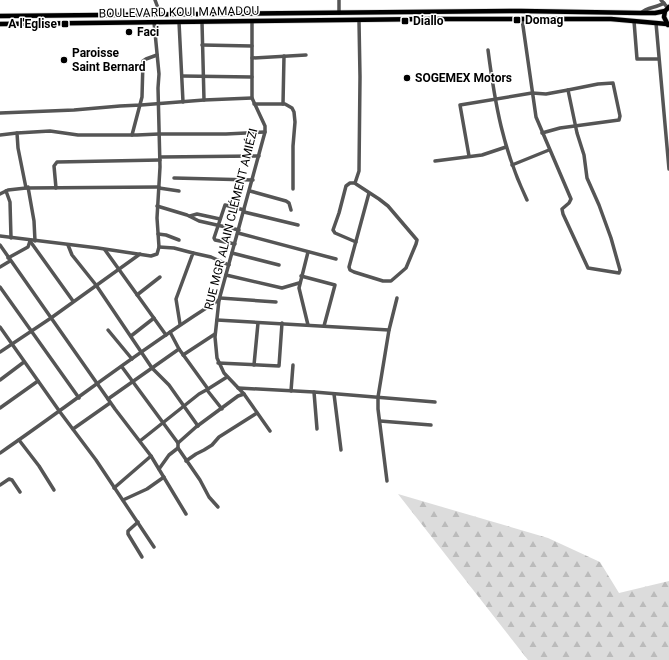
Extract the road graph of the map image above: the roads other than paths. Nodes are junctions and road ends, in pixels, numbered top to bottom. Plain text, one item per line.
1 (155, 0) edge
2 (339, 0) edge
3 (662, 1) edge
4 (668, 8) edge
5 (339, 13) junction
6 (641, 13) junction
7 (79, 15) junction
8 (158, 15) junction
9 (0, 16) edge
10 (522, 19) junction
11 (252, 21) junction
12 (359, 21) junction
13 (634, 21) junction
14 (154, 22) junction
15 (179, 22) junction
16 (202, 22) junction
17 (79, 23) junction
18 (656, 23) junction
19 (0, 24) edge
20 (668, 25) edge
21 (202, 45) junction
22 (252, 46) junction
23 (488, 50) dead end
24 (157, 55) junction
25 (306, 55) dead end
26 (284, 56) junction
27 (252, 58) junction
28 (658, 59) junction
29 (182, 76) junction
30 (203, 76) junction
31 (252, 77) junction
32 (568, 90) junction
33 (532, 93) junction
34 (252, 98) junction
35 (495, 99) junction
36 (204, 100) junction
37 (182, 102) junction
38 (159, 104) junction
39 (254, 104) junction
40 (283, 104) junction
41 (141, 106) junction
42 (0, 113) edge
43 (576, 126) junction
44 (265, 132) junction
45 (17, 133) junction
46 (542, 133) junction
47 (159, 134) junction
48 (0, 135) edge
49 (132, 135) junction
50 (506, 147) junction
51 (549, 150) junction
52 (259, 156) junction
53 (469, 156) junction
54 (160, 158) junction
55 (435, 161) dead end
56 (512, 165) junction
57 (669, 169) edge
58 (174, 178) dead end
59 (253, 180) junction
60 (355, 183) junction
61 (159, 187) junction
62 (27, 188) junction
63 (56, 188) junction
64 (293, 189) dead end
65 (6, 191) junction
66 (179, 191) dead end
67 (250, 191) junction
68 (369, 193) junction
69 (0, 194) edge
70 (527, 200) dead end
71 (157, 206) junction
72 (292, 210) dead end
73 (244, 211) junction
74 (190, 216) junction
75 (220, 219) junction
76 (218, 225) junction
77 (298, 225) dead end
78 (238, 232) junction
79 (158, 234) junction
80 (0, 236) edge
81 (11, 238) junction
82 (179, 240) dead end
83 (30, 241) junction
84 (35, 241) junction
85 (356, 242) junction
86 (235, 244) junction
87 (0, 245) edge
88 (68, 245) junction
89 (158, 247) junction
90 (105, 250) junction
91 (308, 252) junction
92 (193, 253) junction
93 (232, 253) junction
94 (140, 254) junction
95 (336, 259) dead end
96 (9, 260) junction
97 (229, 265) junction
98 (279, 265) dead end
99 (0, 267) edge
100 (119, 270) junction
101 (226, 275) junction
102 (301, 276) junction
103 (160, 277) dead end
104 (299, 283) junction
105 (96, 285) junction
106 (0, 287) edge
107 (137, 296) junction
108 (397, 298) dead end
109 (219, 299) junction
110 (73, 301) junction
111 (276, 302) dead end
112 (51, 318) junction
113 (154, 318) junction
114 (217, 320) junction
115 (258, 323) junction
116 (282, 323) junction
117 (180, 324) junction
118 (308, 325) junction
119 (324, 326) junction
120 (0, 327) edge
121 (108, 330) dead end
122 (389, 330) junction
123 (32, 331) junction
124 (170, 332) junction
125 (215, 334) junction
126 (166, 335) junction
127 (131, 336) junction
128 (12, 344) junction
129 (179, 349) junction
130 (0, 352) edge
131 (141, 352) junction
132 (183, 355) junction
133 (132, 359) junction
134 (24, 362) junction
135 (218, 363) junction
136 (254, 365) junction
137 (293, 365) dead end
138 (122, 367) junction
139 (152, 368) junction
140 (228, 377) junction
141 (0, 380) edge
142 (38, 381) junction
143 (132, 381) junction
144 (98, 384) junction
145 (238, 388) junction
146 (208, 389) junction
147 (291, 391) junction
148 (314, 392) junction
149 (244, 394) junction
150 (334, 394) junction
151 (378, 397) junction
152 (79, 398) junction
153 (108, 399) junction
154 (435, 402) dead end
155 (110, 403) junction
156 (185, 406) junction
157 (0, 408) edge
158 (222, 409) junction
159 (60, 412) junction
160 (257, 413) junction
161 (380, 421) junction
162 (163, 424) junction
163 (431, 425) dead end
164 (198, 426) junction
165 (73, 429) junction
166 (318, 429) dead end
167 (270, 431) dead end
168 (19, 440) junction
169 (140, 441) junction
170 (178, 443) junction
171 (178, 448) junction
172 (341, 450) dead end
173 (0, 453) edge
174 (151, 456) junction
175 (186, 461) junction
176 (159, 469) junction
177 (164, 477) junction
178 (387, 480) dead end
179 (0, 485) edge
180 (114, 488) junction
181 (54, 490) dead end
182 (20, 492) dead end
183 (123, 500) junction
184 (218, 507) dead end
185 (186, 514) dead end
186 (138, 522) junction
187 (154, 547) dead end
188 (142, 557) dead end

1 - 8 street
2 - 5 street
3 - 4 street
3 - 6 street
4 - 6 main road, BOULEVARD KOUI MAMADOU
4 - 20 main road
5 - 6 main road, BOULEVARD KOUI MAMADOU
5 - 8 main road, BOULEVARD KOUI MAMADOU
7 - 8 main road, BOULEVARD KOUI MAMADOU
7 - 9 main road, BOULEVARD KOUI MAMADOU
7 - 17 main road
10 - 12 main road, BOULEVARD KOUI MAMADOU
10 - 13 main road, BOULEVARD KOUI MAMADOU
10 - 33 street
11 - 12 main road, BOULEVARD KOUI MAMADOU
11 - 16 main road, BOULEVARD KOUI MAMADOU
11 - 22 street, RUE MGR ALAIN CLÉMENT AMIÉZI
12 - 60 street
13 - 18 main road, BOULEVARD KOUI MAMADOU
13 - 28 street
14 - 15 main road, BOULEVARD KOUI MAMADOU
14 - 17 main road, BOULEVARD KOUI MAMADOU
14 - 24 street
15 - 16 main road, BOULEVARD KOUI MAMADOU
15 - 29 street
16 - 21 street
17 - 19 main road, BOULEVARD KOUI MAMADOU
18 - 20 main road, BOULEVARD KOUI MAMADOU
18 - 28 street
21 - 22 street
21 - 30 street
22 - 27 street, RUE MGR ALAIN CLÉMENT AMIÉZI
23 - 35 street
24 - 38 street
24 - 41 street
25 - 26 street
26 - 27 street
26 - 40 street
27 - 31 street, RUE MGR ALAIN CLÉMENT AMIÉZI
28 - 57 street
29 - 30 street
29 - 37 street
30 - 31 street
30 - 36 street
31 - 34 street, RUE MGR ALAIN CLÉMENT AMIÉZI
32 - 33 street
32 - 43 street
32 - 43 street
33 - 35 street
33 - 46 street
34 - 36 street
34 - 39 street, RUE MGR ALAIN CLÉMENT AMIÉZI
35 - 50 street
35 - 53 street
36 - 37 street
37 - 38 street
38 - 41 street
38 - 47 street
39 - 40 street
39 - 44 street, RUE MGR ALAIN CLÉMENT AMIÉZI
40 - 64 street
41 - 42 street
41 - 49 street
43 - 46 street
43 - 51 street
44 - 47 street
44 - 52 street, RUE MGR ALAIN CLÉMENT AMIÉZI
45 - 48 street
45 - 49 street
45 - 62 street
46 - 51 street
47 - 49 street
47 - 54 street
50 - 53 street
50 - 56 street
51 - 56 street
52 - 54 street
52 - 59 street, RUE MGR ALAIN CLÉMENT AMIÉZI
53 - 55 street
54 - 61 street
54 - 63 street
56 - 70 street
58 - 59 street
59 - 67 street, RUE MGR ALAIN CLÉMENT AMIÉZI
60 - 68 street
60 - 85 street
61 - 63 street
61 - 66 street
61 - 71 street
62 - 63 street
62 - 65 street
62 - 84 street
65 - 69 street
65 - 81 street
67 - 72 street
67 - 73 street, RUE MGR ALAIN CLÉMENT AMIÉZI
68 - 85 street
68 - 85 street
71 - 74 street
71 - 79 street
73 - 75 street
73 - 77 street
73 - 78 street, RUE MGR ALAIN CLÉMENT AMIÉZI
74 - 75 street
74 - 76 street
75 - 76 street
76 - 78 street
76 - 86 street
78 - 86 street, RUE MGR ALAIN CLÉMENT AMIÉZI
78 - 91 street
79 - 82 street
79 - 89 street
80 - 81 street
81 - 83 street
83 - 84 street
83 - 96 street
83 - 110 street
84 - 88 street
86 - 93 street, RUE MGR ALAIN CLÉMENT AMIÉZI
87 - 96 street
88 - 90 street
88 - 105 street
89 - 92 street
89 - 94 street
90 - 94 street
90 - 100 street
91 - 95 street
91 - 102 street
92 - 97 street
92 - 117 street
93 - 97 street, RUE MGR ALAIN CLÉMENT AMIÉZI
93 - 98 street
94 - 100 street
96 - 99 street
96 - 112 street
97 - 101 street, RUE MGR ALAIN CLÉMENT AMIÉZI
100 - 105 street
100 - 107 street
101 - 104 street
101 - 109 street, RUE MGR ALAIN CLÉMENT AMIÉZI
102 - 104 street
102 - 119 street
103 - 107 street
104 - 118 street
105 - 110 street
105 - 127 street
106 - 123 street
107 - 113 street
108 - 122 street
109 - 111 street
109 - 114 street, RUE MGR ALAIN CLÉMENT AMIÉZI
109 - 117 street
110 - 112 street
112 - 123 street
112 - 144 street
113 - 126 street
113 - 127 street
114 - 115 street
114 - 125 street, RUE MGR ALAIN CLÉMENT AMIÉZI
115 - 116 street
115 - 136 street
116 - 118 street
116 - 136 street
117 - 124 street
118 - 119 street
119 - 122 street
120 - 128 street
121 - 133 street
122 - 151 street
123 - 128 street
123 - 152 street
124 - 126 street
124 - 129 street
125 - 132 street
125 - 135 street, RUE MGR ALAIN CLÉMENT AMIÉZI
126 - 131 street
127 - 131 street
128 - 130 street
128 - 134 street
129 - 132 street
129 - 139 street
131 - 133 street
131 - 139 street
132 - 146 street
133 - 138 street
134 - 141 street
134 - 142 street
135 - 136 street
135 - 140 street, RUE MGR ALAIN CLÉMENT AMIÉZI
137 - 147 street
138 - 143 street
138 - 144 street
139 - 143 street
139 - 156 street
140 - 145 street, RUE MGR ALAIN CLÉMENT AMIÉZI
140 - 146 street
142 - 157 street
142 - 159 street
143 - 153 street
143 - 162 street
144 - 152 street
144 - 153 street
145 - 147 street
145 - 149 street, RUE MGR ALAIN CLÉMENT AMIÉZI
146 - 156 street
146 - 158 street
147 - 148 street
148 - 150 street
148 - 166 street
149 - 158 street
149 - 160 street, RUE MGR ALAIN CLÉMENT AMIÉZI
150 - 151 street
150 - 172 street
151 - 154 street
151 - 161 street
152 - 159 street
153 - 155 street
155 - 165 street
155 - 169 street
156 - 162 street
156 - 164 street
158 - 164 street
159 - 165 street
159 - 168 street
160 - 167 street, RUE MGR ALAIN CLÉMENT AMIÉZI
160 - 175 street
161 - 163 street
161 - 178 street
162 - 169 street
162 - 170 street
164 - 170 street
165 - 180 street
168 - 173 street
168 - 181 street
169 - 174 street
170 - 171 street
171 - 175 street
171 - 176 street
174 - 176 street
174 - 180 street
175 - 184 street
176 - 177 street
177 - 183 street
177 - 185 street
179 - 182 street
180 - 183 street
183 - 186 street
186 - 187 street
186 - 188 street

